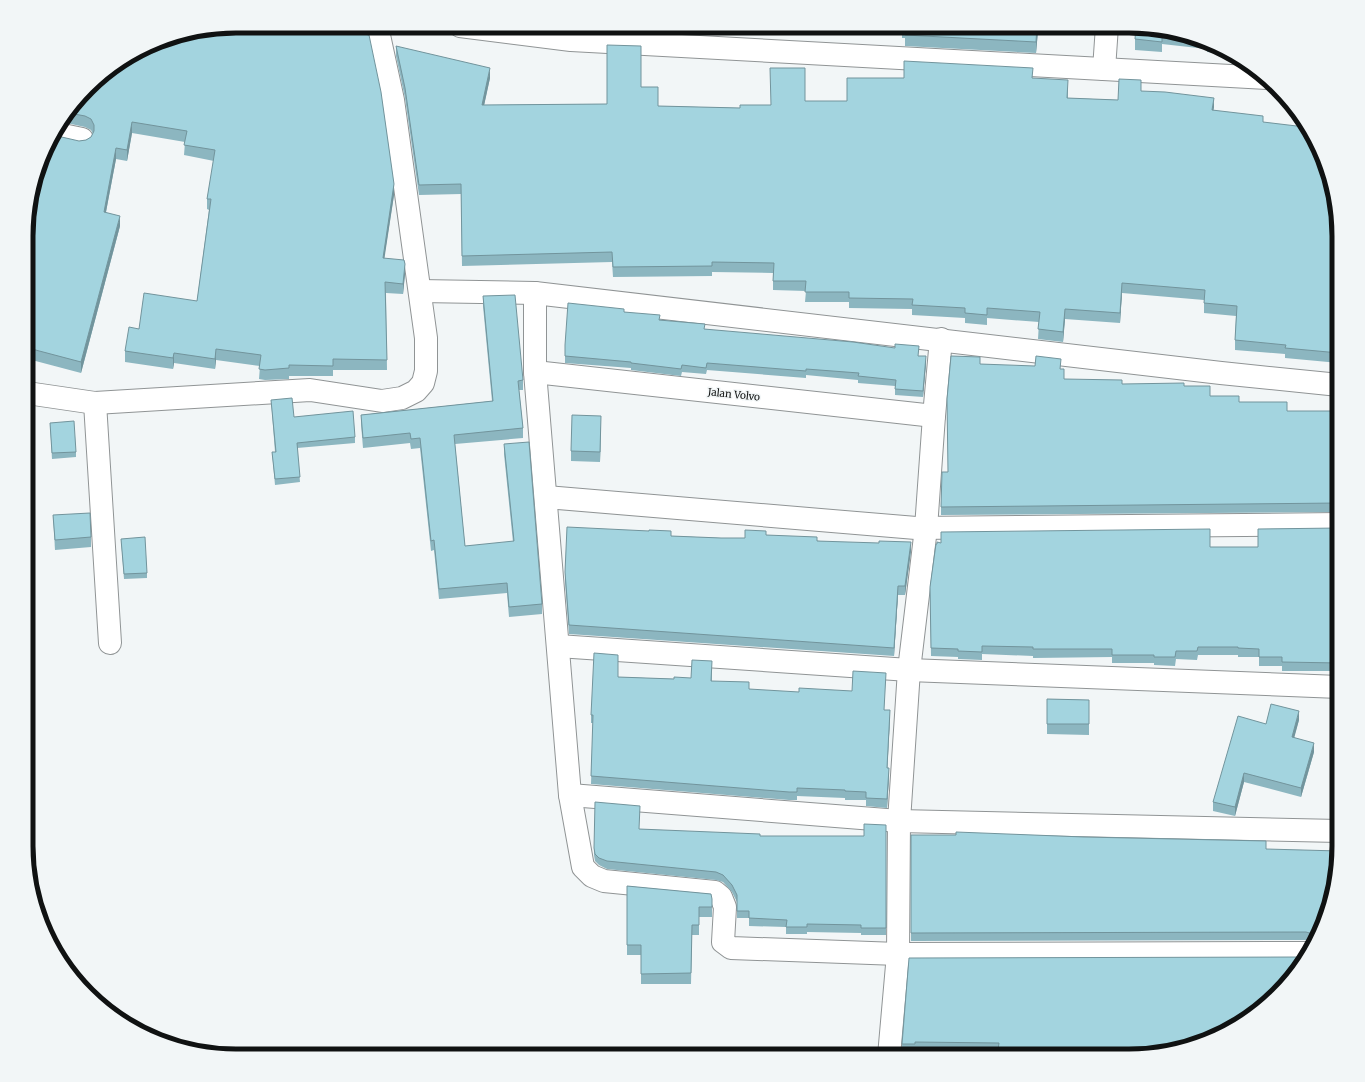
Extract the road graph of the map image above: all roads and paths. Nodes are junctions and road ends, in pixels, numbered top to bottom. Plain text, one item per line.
1 (379, 33) edge
2 (516, 33) edge
3 (1107, 33) edge
4 (1104, 69) junction
5 (1256, 77) edge
6 (60, 135) edge
7 (82, 139) edge
8 (420, 291) junction
9 (535, 293) junction
10 (941, 339) junction
11 (535, 372) junction
12 (1332, 384) edge
13 (33, 394) edge
14 (95, 402) junction
15 (934, 416) junction
16 (546, 497) junction
17 (1332, 524) edge
18 (926, 528) junction
19 (110, 643) dead end
20 (558, 646) junction
21 (909, 670) junction
22 (1332, 686) edge
23 (570, 795) junction
24 (899, 820) junction
25 (1332, 831) edge
26 (898, 954) junction
27 (1301, 954) edge
28 (890, 1049) edge

1 - 8 street
2 - 4 street
3 - 4 street
4 - 5 street
6 - 7 street
8 - 9 street
8 - 14 street
9 - 10 street
9 - 11 street
10 - 12 street
10 - 15 street
11 - 15 street, Jalan Volvo
11 - 16 street
13 - 14 street
14 - 19 street
15 - 18 street
16 - 18 street
16 - 20 street
17 - 18 street
18 - 21 street
20 - 21 street
20 - 23 street
21 - 22 street
21 - 24 street
23 - 24 street
23 - 26 street
24 - 25 street
24 - 26 street
26 - 27 street
26 - 28 street

